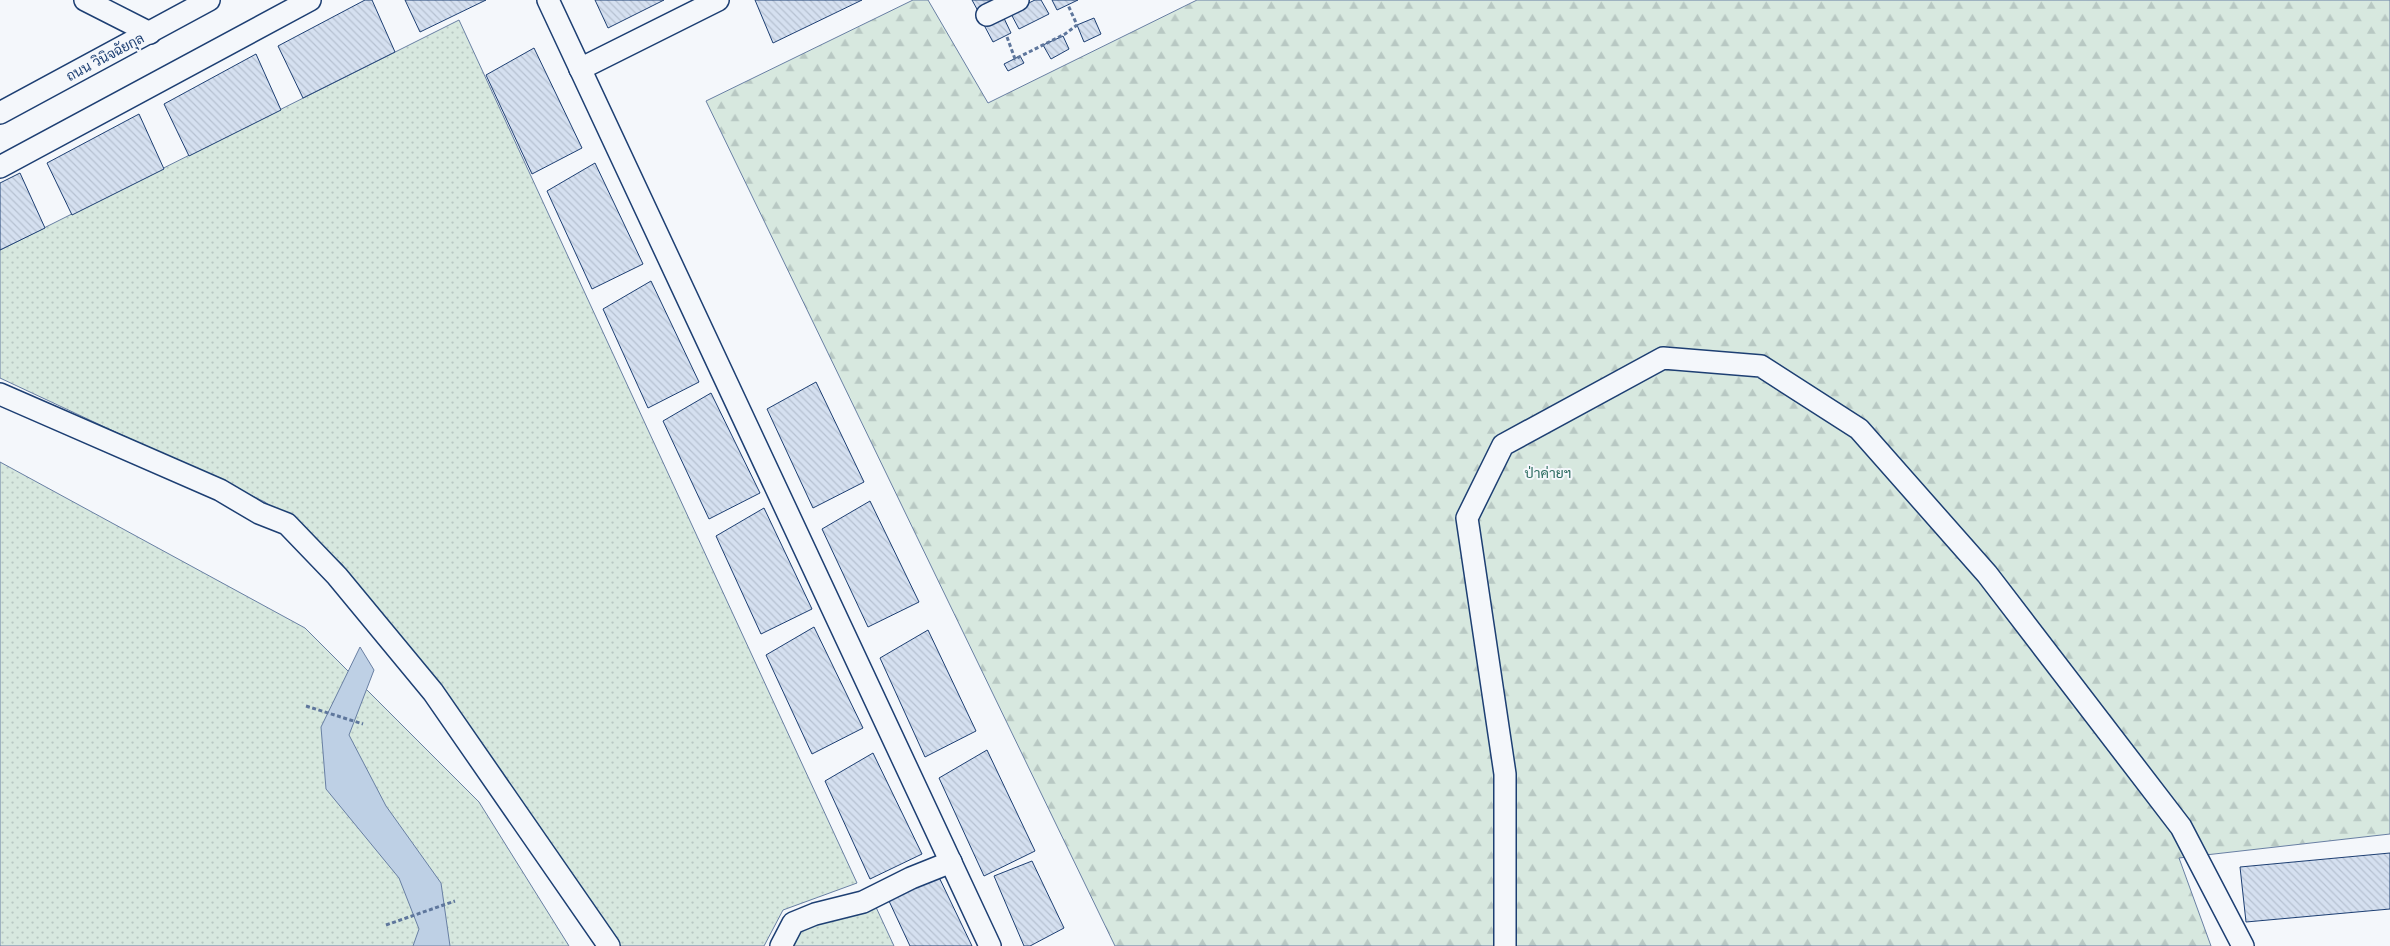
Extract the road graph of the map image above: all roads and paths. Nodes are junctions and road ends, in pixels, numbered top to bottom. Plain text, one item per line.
1 (85, 0) edge
2 (209, 0) edge
3 (310, 0) edge
4 (548, 0) edge
5 (718, 0) edge
6 (1018, 0) edge
7 (1068, 5) dead end
8 (987, 15) dead end
9 (150, 33) junction
10 (1006, 37) dead end
11 (580, 70) junction
12 (0, 113) edge
13 (0, 166) edge
14 (0, 394) edge
15 (306, 706) dead end
16 (363, 724) dead end
17 (951, 862) junction
18 (455, 901) dead end
19 (386, 925) dead end
20 (609, 946) edge
21 (781, 946) edge
22 (990, 946) edge
23 (1505, 946) edge
24 (2243, 946) edge

1 - 9 street
2 - 9 street, ถนน วินิจฉัยกุล
3 - 13 street
4 - 11 street
5 - 11 street
6 - 8 street
7 - 10 path
9 - 12 street, ถนน วินิจฉัยกุล
11 - 17 street
14 - 20 street
15 - 16 path
17 - 21 street
17 - 22 street
18 - 19 path
23 - 24 street

